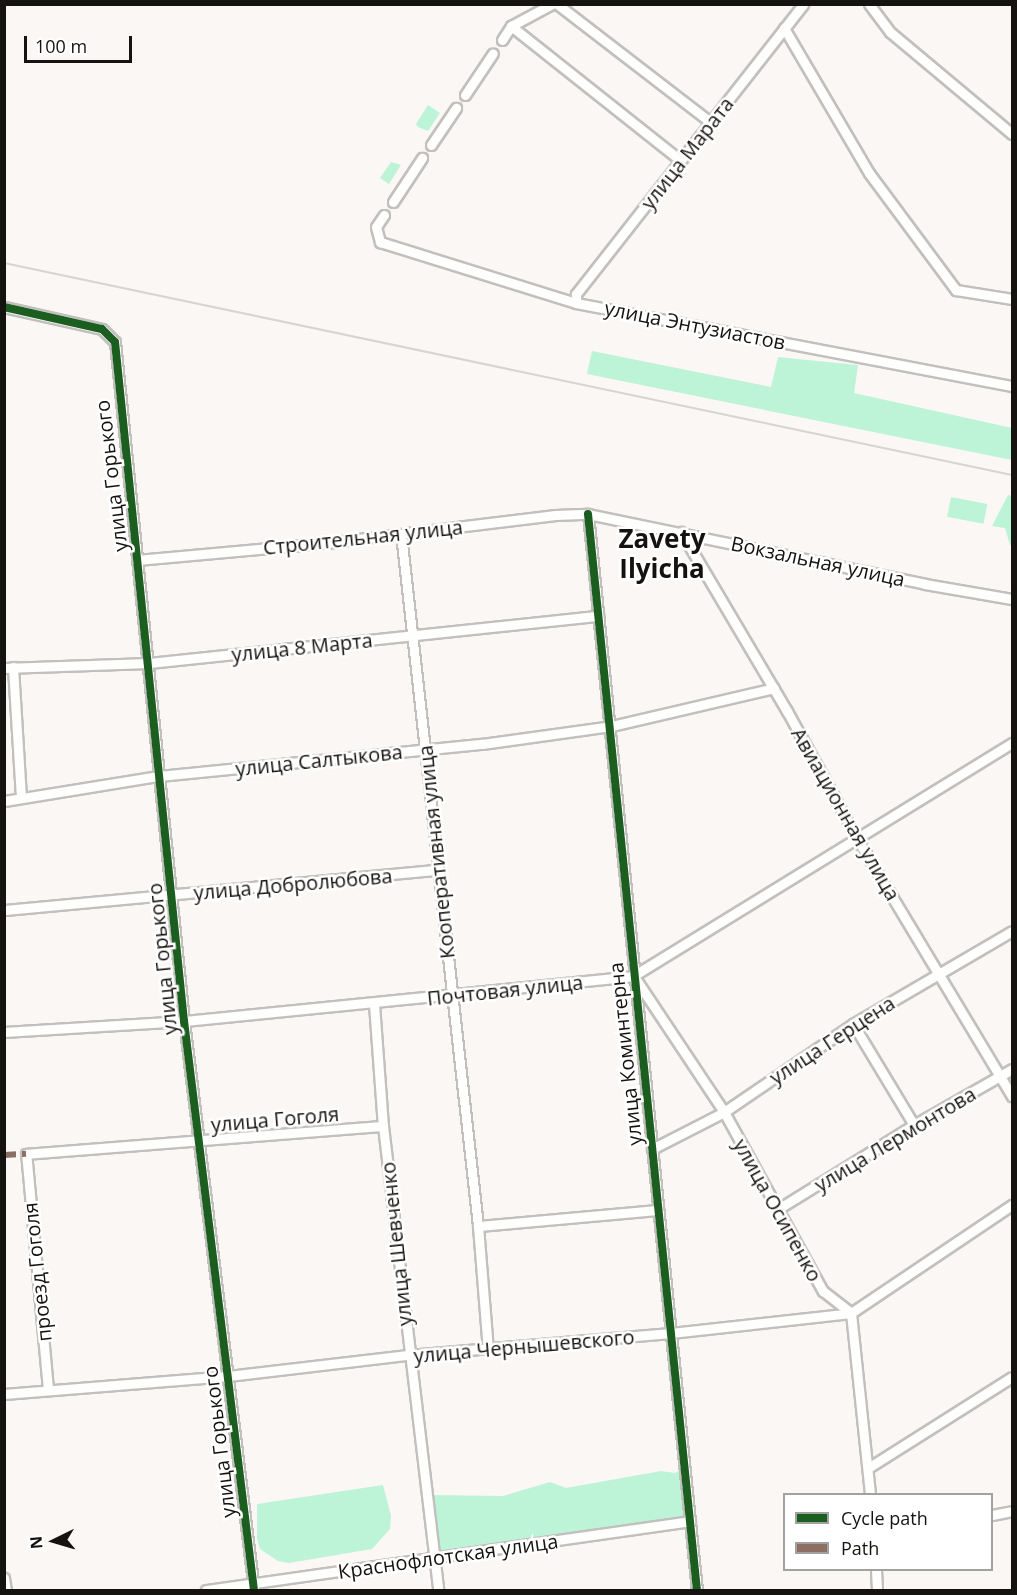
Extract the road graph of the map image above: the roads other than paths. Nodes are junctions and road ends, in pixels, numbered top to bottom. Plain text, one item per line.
1 (552, 4) edge
2 (557, 4) edge
3 (803, 4) edge
4 (869, 4) edge
5 (512, 26) junction
6 (784, 28) junction
7 (502, 40) dead end
8 (493, 54) dead end
9 (465, 95) dead end
10 (456, 108) dead end
11 (710, 122) junction
12 (1012, 134) edge
13 (431, 145) dead end
14 (422, 158) dead end
15 (680, 160) junction
16 (393, 202) dead end
17 (384, 215) dead end
18 (1012, 299) edge
19 (576, 303) junction
20 (4, 307) edge
21 (1012, 386) edge
22 (588, 514) junction
23 (681, 532) junction
24 (401, 534) junction
25 (137, 560) junction
26 (1012, 599) edge
27 (599, 616) junction
28 (411, 636) junction
29 (149, 663) junction
30 (9, 667) edge
31 (774, 688) junction
32 (611, 726) junction
33 (1012, 743) edge
34 (425, 750) junction
35 (159, 776) junction
36 (21, 798) junction
37 (4, 801) edge
38 (858, 840) junction
39 (438, 870) junction
40 (172, 895) junction
41 (4, 910) edge
42 (1012, 931) edge
43 (939, 973) junction
44 (633, 976) junction
45 (452, 996) junction
46 (374, 1004) junction
47 (184, 1021) junction
48 (853, 1024) junction
49 (4, 1032) edge
50 (1012, 1070) edge
51 (1001, 1076) junction
52 (1012, 1096) edge
53 (724, 1112) junction
54 (914, 1125) junction
55 (383, 1126) junction
56 (198, 1142) junction
57 (652, 1149) junction
58 (26, 1154) joint
59 (1012, 1205) edge
60 (778, 1209) junction
61 (658, 1210) junction
62 (478, 1226) junction
63 (851, 1313) junction
64 (670, 1333) junction
65 (488, 1349) junction
66 (408, 1355) junction
67 (228, 1376) junction
68 (1012, 1377) edge
69 (48, 1389) junction
70 (4, 1394) edge
71 (868, 1468) junction
72 (870, 1493) edge
73 (1012, 1511) edge
74 (993, 1515) edge
75 (690, 1521) junction
76 (433, 1559) junction
77 (876, 1571) edge
78 (4, 1578) edge
79 (253, 1587) edge
80 (6, 1590) edge
81 (206, 1590) edge
82 (438, 1590) edge
83 (697, 1590) edge
84 (877, 1590) edge

1 - 5 street
2 - 11 street
3 - 6 street, улица Марата
4 - 12 street
5 - 7 street
5 - 15 street
6 - 11 street, улица Марата
6 - 18 street
8 - 9 street
10 - 13 street
11 - 15 street, улица Марата
14 - 16 street
15 - 19 street, улица Марата
17 - 19 street, улица Энтузиастов
19 - 21 street, улица Энтузиастов
20 - 25 street, улица Горького
22 - 23 street, Вокзальная улица
22 - 24 street, Строительная улица
22 - 27 street, улица Коминтерна
23 - 26 street, Вокзальная улица
23 - 31 street, Авиационная улица
24 - 25 street, Строительная улица
24 - 28 street, Кооперативная улица
25 - 29 street, улица Горького
27 - 28 street, улица 8 Марта
27 - 32 street, улица Коминтерна
28 - 29 street, улица 8 Марта
28 - 34 street, Кооперативная улица
29 - 30 street, улица 8 Марта
29 - 35 street, улица Горького
30 - 36 street
31 - 32 street, улица Салтыкова
31 - 38 street, Авиационная улица
32 - 34 street, улица Салтыкова
32 - 44 street, улица Коминтерна
33 - 38 street, Почтовая улица
34 - 35 street, улица Салтыкова
34 - 39 street, Кооперативная улица
35 - 36 street, улица Салтыкова
35 - 40 street, улица Горького
36 - 37 street, улица Салтыкова
38 - 43 street, Авиационная улица
38 - 44 street, Почтовая улица
39 - 40 street, улица Добролюбова
39 - 45 street, Кооперативная улица
40 - 41 street, улица Добролюбова
40 - 47 street, улица Горького
42 - 43 street, улица Герцена
43 - 48 street, улица Герцена
43 - 51 street, Авиационная улица
44 - 45 street, Почтовая улица
44 - 53 street, улица Осипенко
44 - 57 street, улица Коминтерна
45 - 46 street, Почтовая улица
45 - 62 street, Кооперативная улица
46 - 47 street, Почтовая улица
46 - 55 street, улица Шевченко
47 - 49 street, Почтовая улица
47 - 56 street, улица Горького
48 - 53 street, улица Герцена
48 - 54 street
50 - 51 street, улица Лермонтова
51 - 52 street, Авиационная улица
51 - 54 street, улица Лермонтова
53 - 57 street, улица Герцена
53 - 60 street, улица Осипенко
54 - 60 street, улица Лермонтова
55 - 56 street, улица Гоголя
55 - 66 street, улица Шевченко
56 - 58 street, улица Гоголя
56 - 67 street, улица Горького
57 - 61 street, улица Коминтерна
58 - 69 street, проезд Гоголя
59 - 63 street, улица Чернышевского
60 - 63 street, улица Осипенко
61 - 62 street
61 - 64 street, улица Коминтерна
62 - 65 street, Кооперативная улица
63 - 64 street, улица Чернышевского
63 - 71 street
64 - 65 street, улица Чернышевского
64 - 75 street, улица Коминтерна
65 - 66 street, улица Чернышевского
66 - 67 street, улица Чернышевского
66 - 76 street, улица Шевченко
67 - 69 street, улица Чернышевского
67 - 79 street, улица Горького
68 - 71 street
69 - 70 street, улица Чернышевского
71 - 72 street
73 - 74 street
75 - 76 street, Краснофлотская улица
75 - 83 street, улица Коминтерна
76 - 79 street, Краснофлотская улица
76 - 82 street, улица Шевченко
77 - 84 street
78 - 80 street
79 - 81 street, Краснофлотская улица

